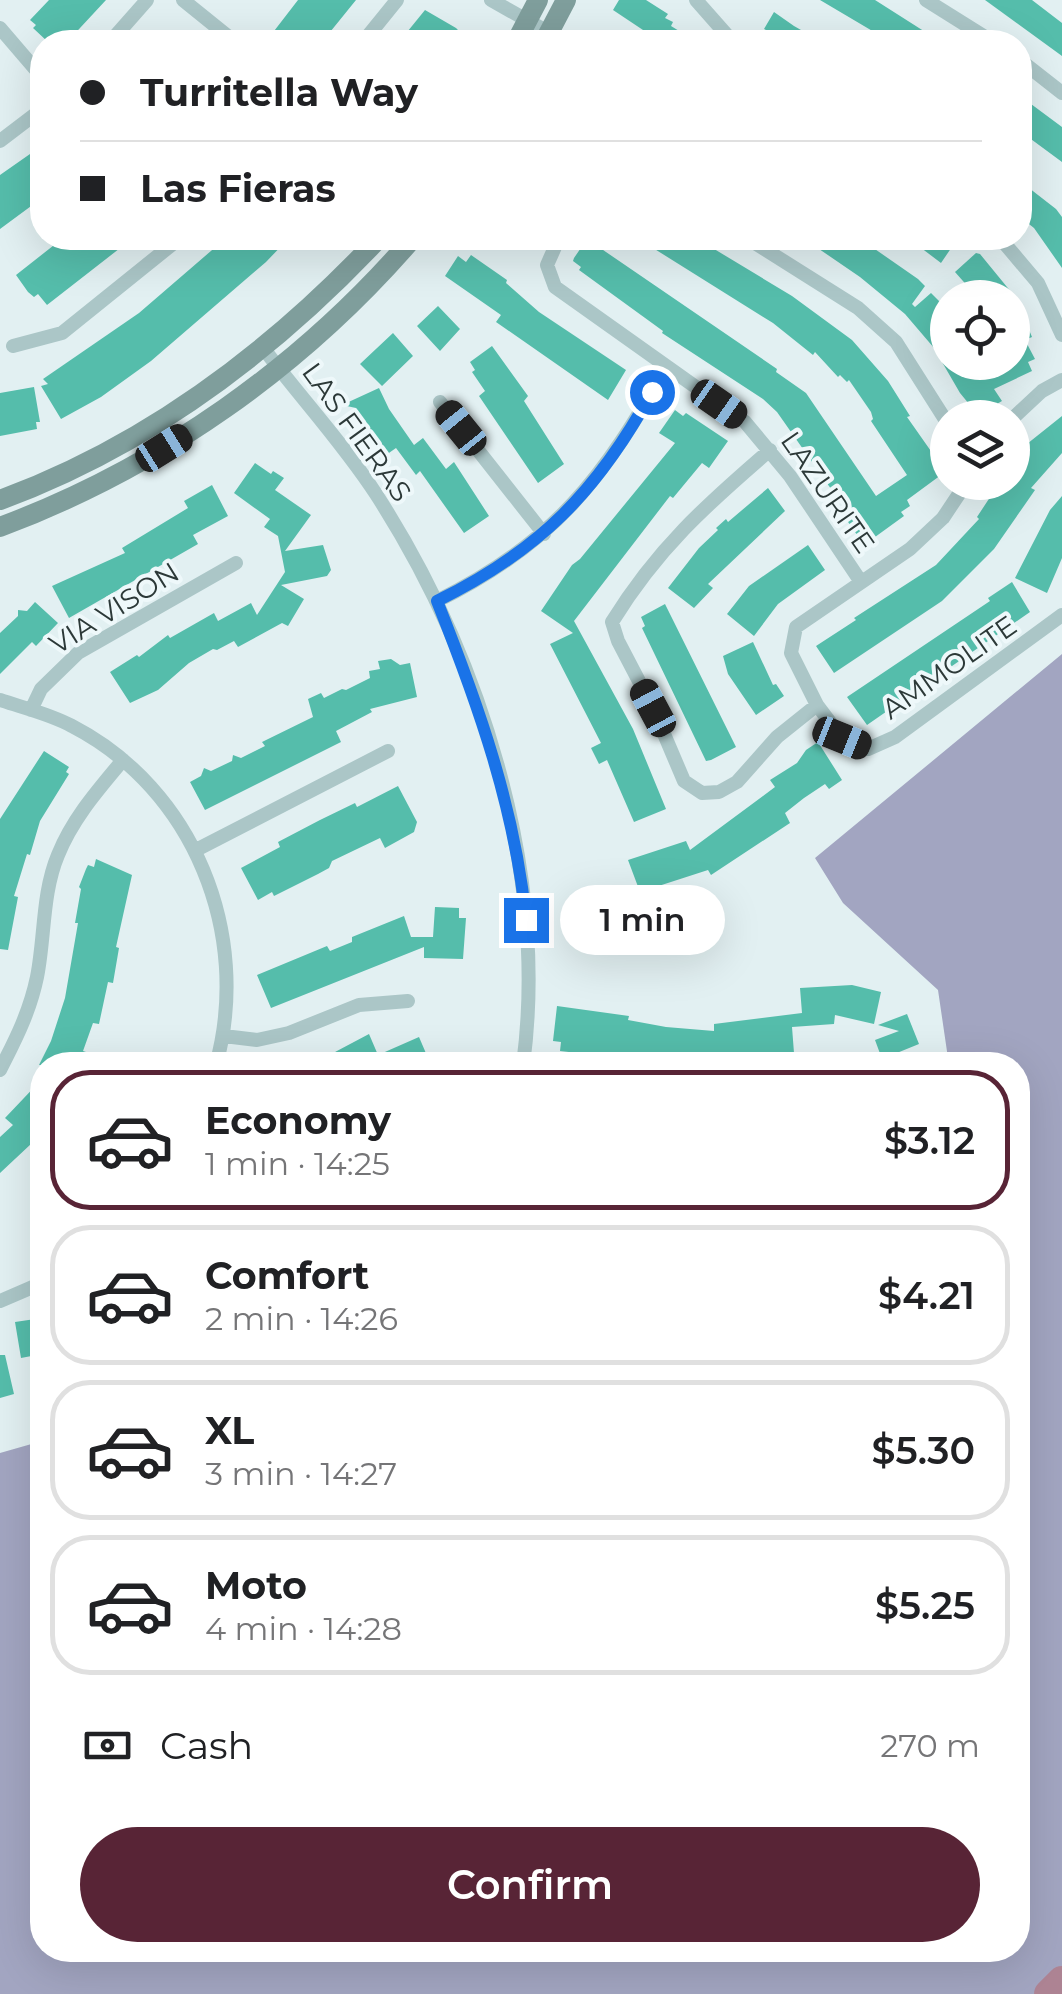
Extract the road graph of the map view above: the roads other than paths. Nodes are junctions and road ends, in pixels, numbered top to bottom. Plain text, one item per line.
1 (148, 0) edge
2 (183, 0) edge
3 (397, 0) edge
4 (491, 0) edge
5 (538, 0) edge
6 (566, 0) edge
7 (696, 0) edge
8 (926, 0) edge
9 (528, 21) junction
10 (0, 28) edge
11 (121, 30) edge
12 (220, 30) edge
13 (373, 30) edge
14 (523, 30) edge
15 (538, 30) edge
16 (551, 30) edge
17 (722, 30) edge
18 (975, 30) edge
19 (30, 63) edge
20 (1032, 69) edge
21 (1062, 92) edge
22 (30, 118) edge
23 (0, 141) edge
24 (165, 250) edge
25 (367, 250) edge
26 (402, 250) edge
27 (553, 250) edge
28 (765, 250) edge
29 (1010, 250) edge
30 (1062, 335) edge
31 (13, 346) dead end
32 (264, 349) junction
33 (666, 366) junction
34 (279, 369) junction
35 (1062, 380) edge
36 (933, 400) edge
37 (440, 402) dead end
38 (1030, 403) edge
39 (770, 450) junction
40 (0, 500) edge
41 (954, 500) edge
42 (0, 527) edge
43 (544, 534) junction
44 (236, 563) dead end
45 (861, 582) junction
46 (437, 601) junction
47 (1062, 615) edge
48 (0, 700) edge
49 (818, 706) junction
50 (32, 710) junction
51 (388, 751) dead end
52 (123, 760) junction
53 (196, 850) junction
54 (408, 1000) dead end
55 (224, 1036) junction
56 (220, 1052) edge
57 (525, 1052) edge
58 (0, 1070) edge
59 (30, 1287) edge
60 (0, 1301) edge

1 - 11 street
2 - 12 street
3 - 13 street
4 - 9 street
5 - 9 main road
6 - 16 main road
7 - 17 street
8 - 18 street
9 - 14 main road
9 - 15 street
10 - 19 street
20 - 21 street
22 - 23 street
24 - 31 street
25 - 32 main road
26 - 34 main road
27 - 33 street, LAZURITE
28 - 36 street
29 - 30 street
32 - 34 street, LAS FIERAS
32 - 40 main road
33 - 39 street, LAZURITE
33 - 43 street
34 - 42 main road
34 - 46 street, LAS FIERAS
35 - 38 street
37 - 43 street
39 - 45 street, LAZURITE
39 - 49 street
41 - 45 street
43 - 46 street
44 - 50 street, VIA VISON
45 - 49 street
46 - 57 street, LAS FIERAS
47 - 49 street, AMMOLITE
48 - 50 street
50 - 52 street
51 - 53 street
52 - 53 street
52 - 58 street
53 - 55 street
54 - 55 street
55 - 56 street
59 - 60 street

